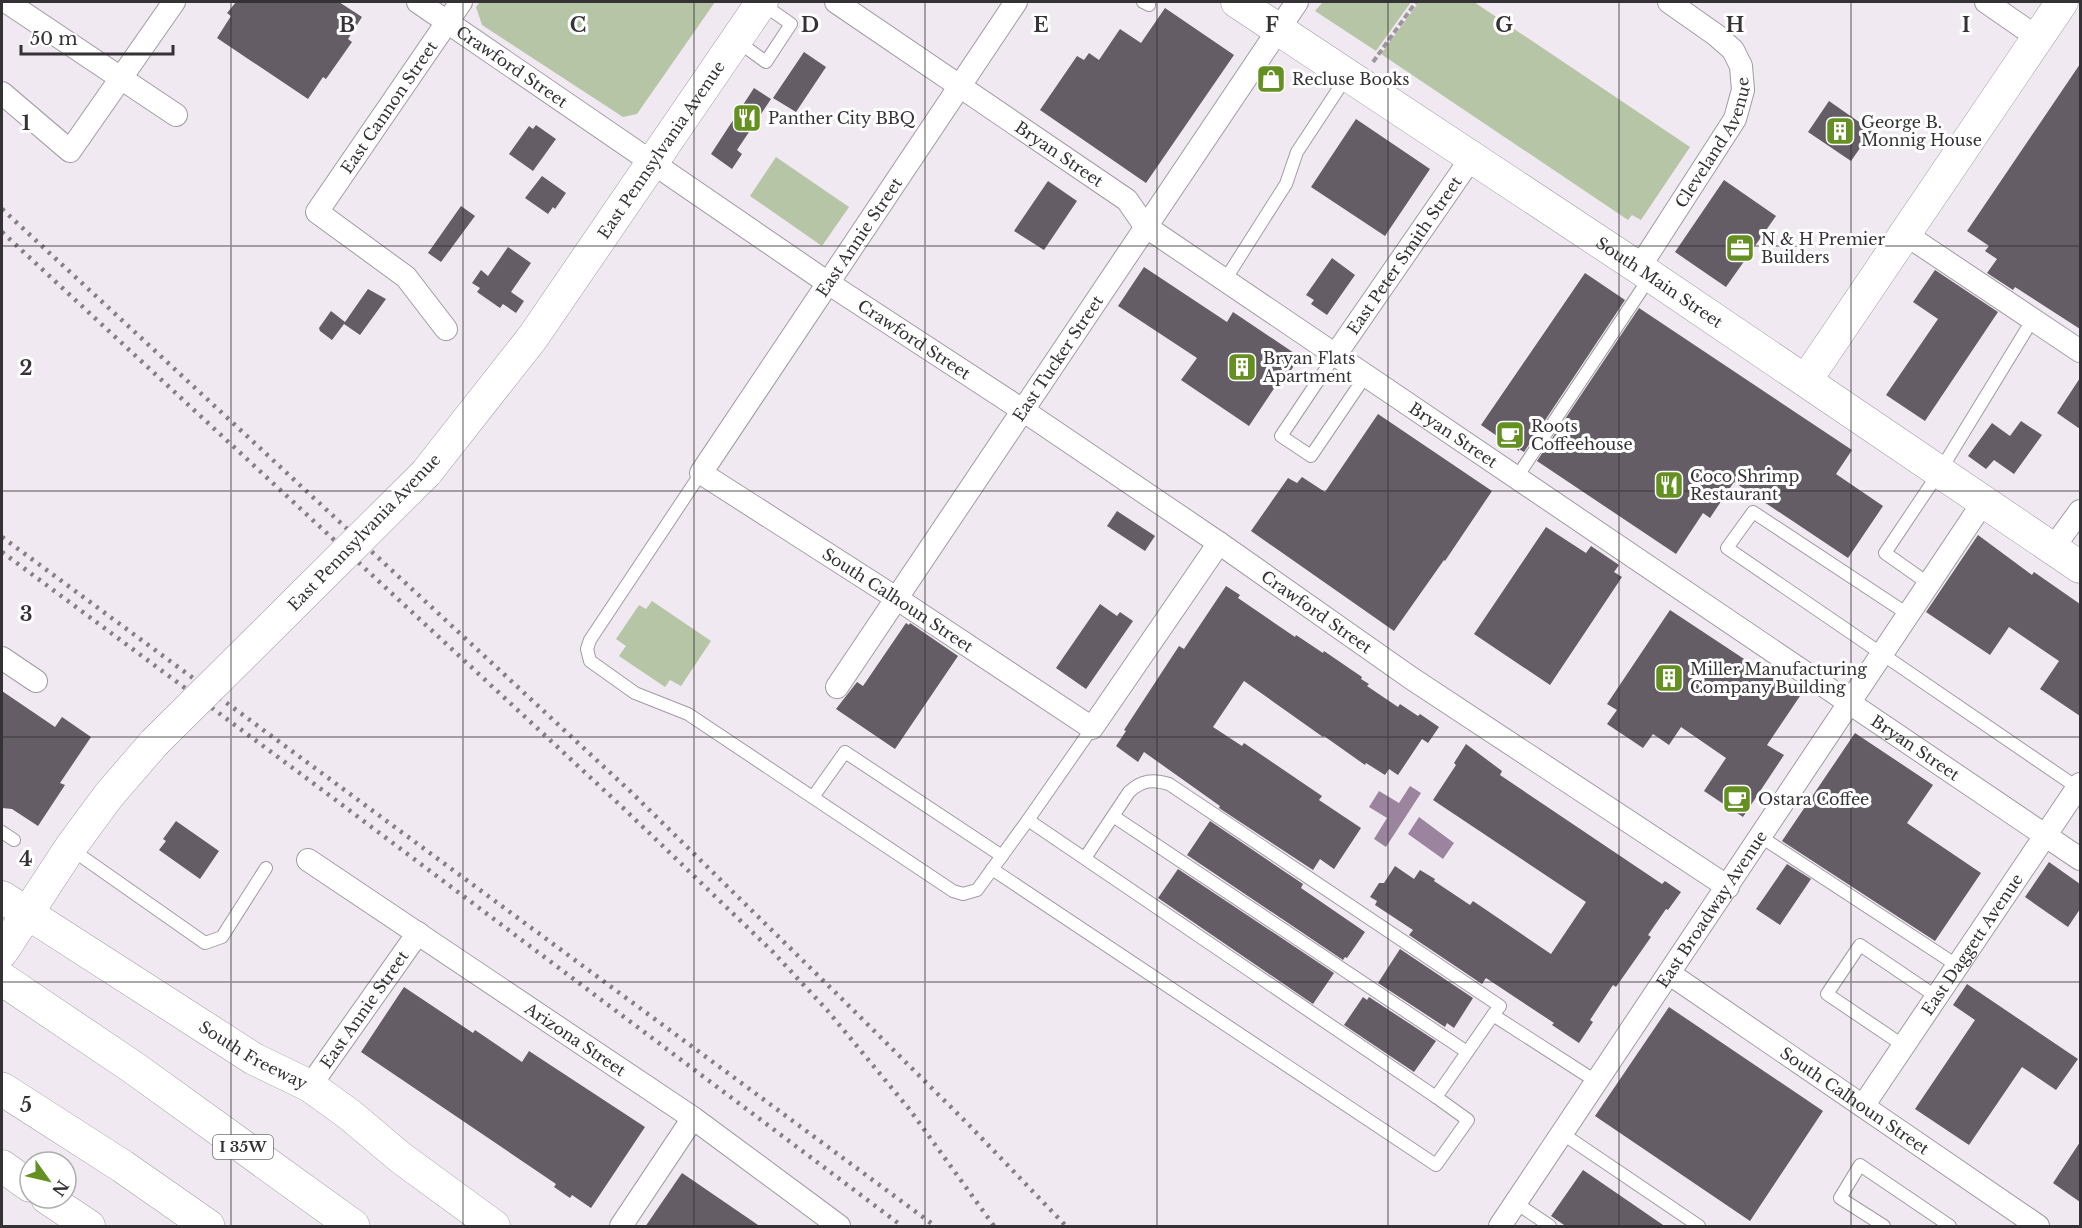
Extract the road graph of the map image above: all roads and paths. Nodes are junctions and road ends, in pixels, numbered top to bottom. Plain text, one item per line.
1 (7, 2) edge
2 (174, 2) edge
3 (417, 2) edge
4 (461, 2) edge
5 (762, 2) edge
6 (836, 2) edge
7 (1016, 2) edge
8 (1237, 2) edge
9 (1297, 2) edge
10 (1416, 2) edge
11 (1669, 2) edge
12 (1986, 2) edge
13 (2062, 2) edge
14 (447, 21) junction
15 (1277, 28) junction
16 (2038, 38) junction
17 (1353, 78) junction
18 (121, 80) junction
19 (960, 85) junction
20 (2, 93) edge
21 (176, 115) dead end
22 (1472, 157) junction
23 (652, 163) junction
24 (1145, 226) junction
25 (1905, 234) junction
26 (1645, 272) junction
27 (1225, 280) junction
28 (828, 284) junction
29 (2032, 319) junction
30 (446, 329) dead end
31 (2080, 351) edge
32 (1336, 354) junction
33 (1366, 375) junction
34 (1806, 380) junction
35 (1024, 411) junction
36 (1940, 471) junction
37 (701, 473) junction
38 (1517, 477) junction
39 (1984, 501) junction
40 (2080, 511) edge
41 (1219, 543) junction
42 (2054, 548) junction
43 (2080, 567) edge
44 (1929, 584) junction
45 (896, 598) junction
46 (1909, 615) junction
47 (1882, 654) junction
48 (2, 658) edge
49 (36, 681) dead end
50 (837, 687) dead end
51 (1850, 702) junction
52 (1092, 728) junction
53 (2079, 786) edge
54 (813, 797) junction
55 (1113, 816) junction
56 (1028, 820) junction
57 (2, 832) edge
58 (2046, 835) junction
59 (1761, 837) junction
60 (14, 840) dead end
61 (70, 849) junction
62 (1002, 856) junction
63 (1085, 858) junction
64 (2080, 859) edge
65 (308, 860) dead end
66 (266, 868) dead end
67 (992, 869) junction
68 (1728, 887) junction
69 (11, 923) edge
70 (418, 933) junction
71 (1958, 966) junction
72 (2, 971) edge
73 (1670, 974) junction
74 (2, 979) edge
75 (1937, 997) junction
76 (1494, 1015) junction
77 (1904, 1046) junction
78 (1467, 1052) junction
79 (134, 1068) junction
80 (1597, 1082) junction
81 (310, 1086) junction
82 (2, 1089) edge
83 (1436, 1097) junction
84 (1863, 1106) junction
85 (693, 1118) junction
86 (1563, 1134) junction
87 (2, 1167) edge
88 (18, 1178) edge
89 (155, 1188) junction
90 (1516, 1203) junction
91 (64, 1210) edge
92 (89, 1227) edge
93 (202, 1227) edge
94 (208, 1227) edge
95 (352, 1227) edge
96 (494, 1227) edge
97 (621, 1227) edge
98 (839, 1227) edge
99 (1500, 1227) edge
100 (1550, 1227) edge
101 (1699, 1227) edge
102 (1884, 1227) edge
103 (1950, 1227) edge
104 (2038, 1227) edge

1 - 18 street
2 - 18 street
3 - 14 street, Crawford Street
4 - 14 street, East Cannon Street
5 - 23 street, East Pennsylvania Avenue
6 - 19 street, Bryan Street
7 - 19 street, East Annie Street
8 - 15 street, South Main Street
9 - 15 street, East Tucker Street
10 - 17 path
11 - 26 street, Cleveland Avenue
12 - 16 street
13 - 16 street
14 - 23 street, Crawford Street
14 - 30 street, East Cannon Street
15 - 17 street, South Main Street
15 - 24 street, East Tucker Street
16 - 25 street
17 - 22 street, South Main Street
17 - 27 lane
18 - 20 street
18 - 21 street
19 - 24 street, Bryan Street
19 - 28 street, East Annie Street
22 - 26 street, South Main Street
22 - 32 street, East Peter Smith Street
23 - 28 street, Crawford Street
23 - 61 street, East Pennsylvania Avenue, bridge
24 - 27 street, Bryan Street
24 - 35 street, East Tucker Street
25 - 29 street
25 - 34 street
26 - 34 street, South Main Street
26 - 38 lane
27 - 32 street, Bryan Street
28 - 35 street, Crawford Street
28 - 37 street, East Annie Street
29 - 31 street
29 - 36 lane
32 - 33 street, Bryan Street
32 - 33 lane
33 - 38 street, Bryan Street
34 - 36 street, South Main Street
35 - 41 street, Crawford Street
35 - 45 street, East Tucker Street
36 - 39 street, South Main Street
36 - 44 lane
37 - 45 street, South Calhoun Street
37 - 54 lane
38 - 51 street, Bryan Street
39 - 42 street, South Main Street
39 - 44 street, East Broadway Avenue
40 - 42 street
41 - 52 street
41 - 68 street, Crawford Street
42 - 43 street, South Main Street
44 - 46 street, East Broadway Avenue
45 - 50 street, East Tucker Street
45 - 52 street, South Calhoun Street
46 - 47 street, East Broadway Avenue
46 - 47 lane
47 - 51 street, East Broadway Avenue
47 - 53 lane
48 - 49 street
51 - 58 street, Bryan Street
51 - 59 street, East Broadway Avenue
52 - 56 lane
53 - 58 street, East Daggett Avenue
54 - 62 lane
54 - 67 lane
55 - 63 lane
55 - 76 lane
55 - 78 lane
56 - 62 lane
56 - 63 lane
57 - 60 lane
58 - 64 street, Bryan Street
58 - 71 street, East Daggett Avenue
59 - 68 street, East Broadway Avenue
59 - 71 lane
61 - 66 lane
61 - 69 street, East Pennsylvania Avenue
62 - 67 lane
63 - 83 lane
65 - 70 street, Arizona Street
67 - 83 lane
68 - 73 street, East Broadway Avenue
69 - 81 street, South Freeway
70 - 81 street, East Annie Street
70 - 85 street, Arizona Street
71 - 75 street, East Daggett Avenue
72 - 79 highway
73 - 80 street, East Broadway Avenue
73 - 84 street, South Calhoun Street
74 - 79 highway, I 35W
75 - 77 street, East Daggett Avenue
75 - 77 lane
76 - 78 lane
76 - 80 lane
77 - 84 street, East Daggett Avenue
78 - 83 lane
79 - 95 highway, I 35W
80 - 86 street, East Broadway Avenue
81 - 96 street, South Freeway
82 - 89 highway
84 - 104 street, South Calhoun Street
85 - 97 street
85 - 98 street, Arizona Street
86 - 90 street, East Broadway Avenue
86 - 101 lane
87 - 88 street
89 - 93 highway
89 - 94 highway
90 - 99 street, East Broadway Avenue
90 - 100 lane
91 - 92 street
102 - 103 lane

